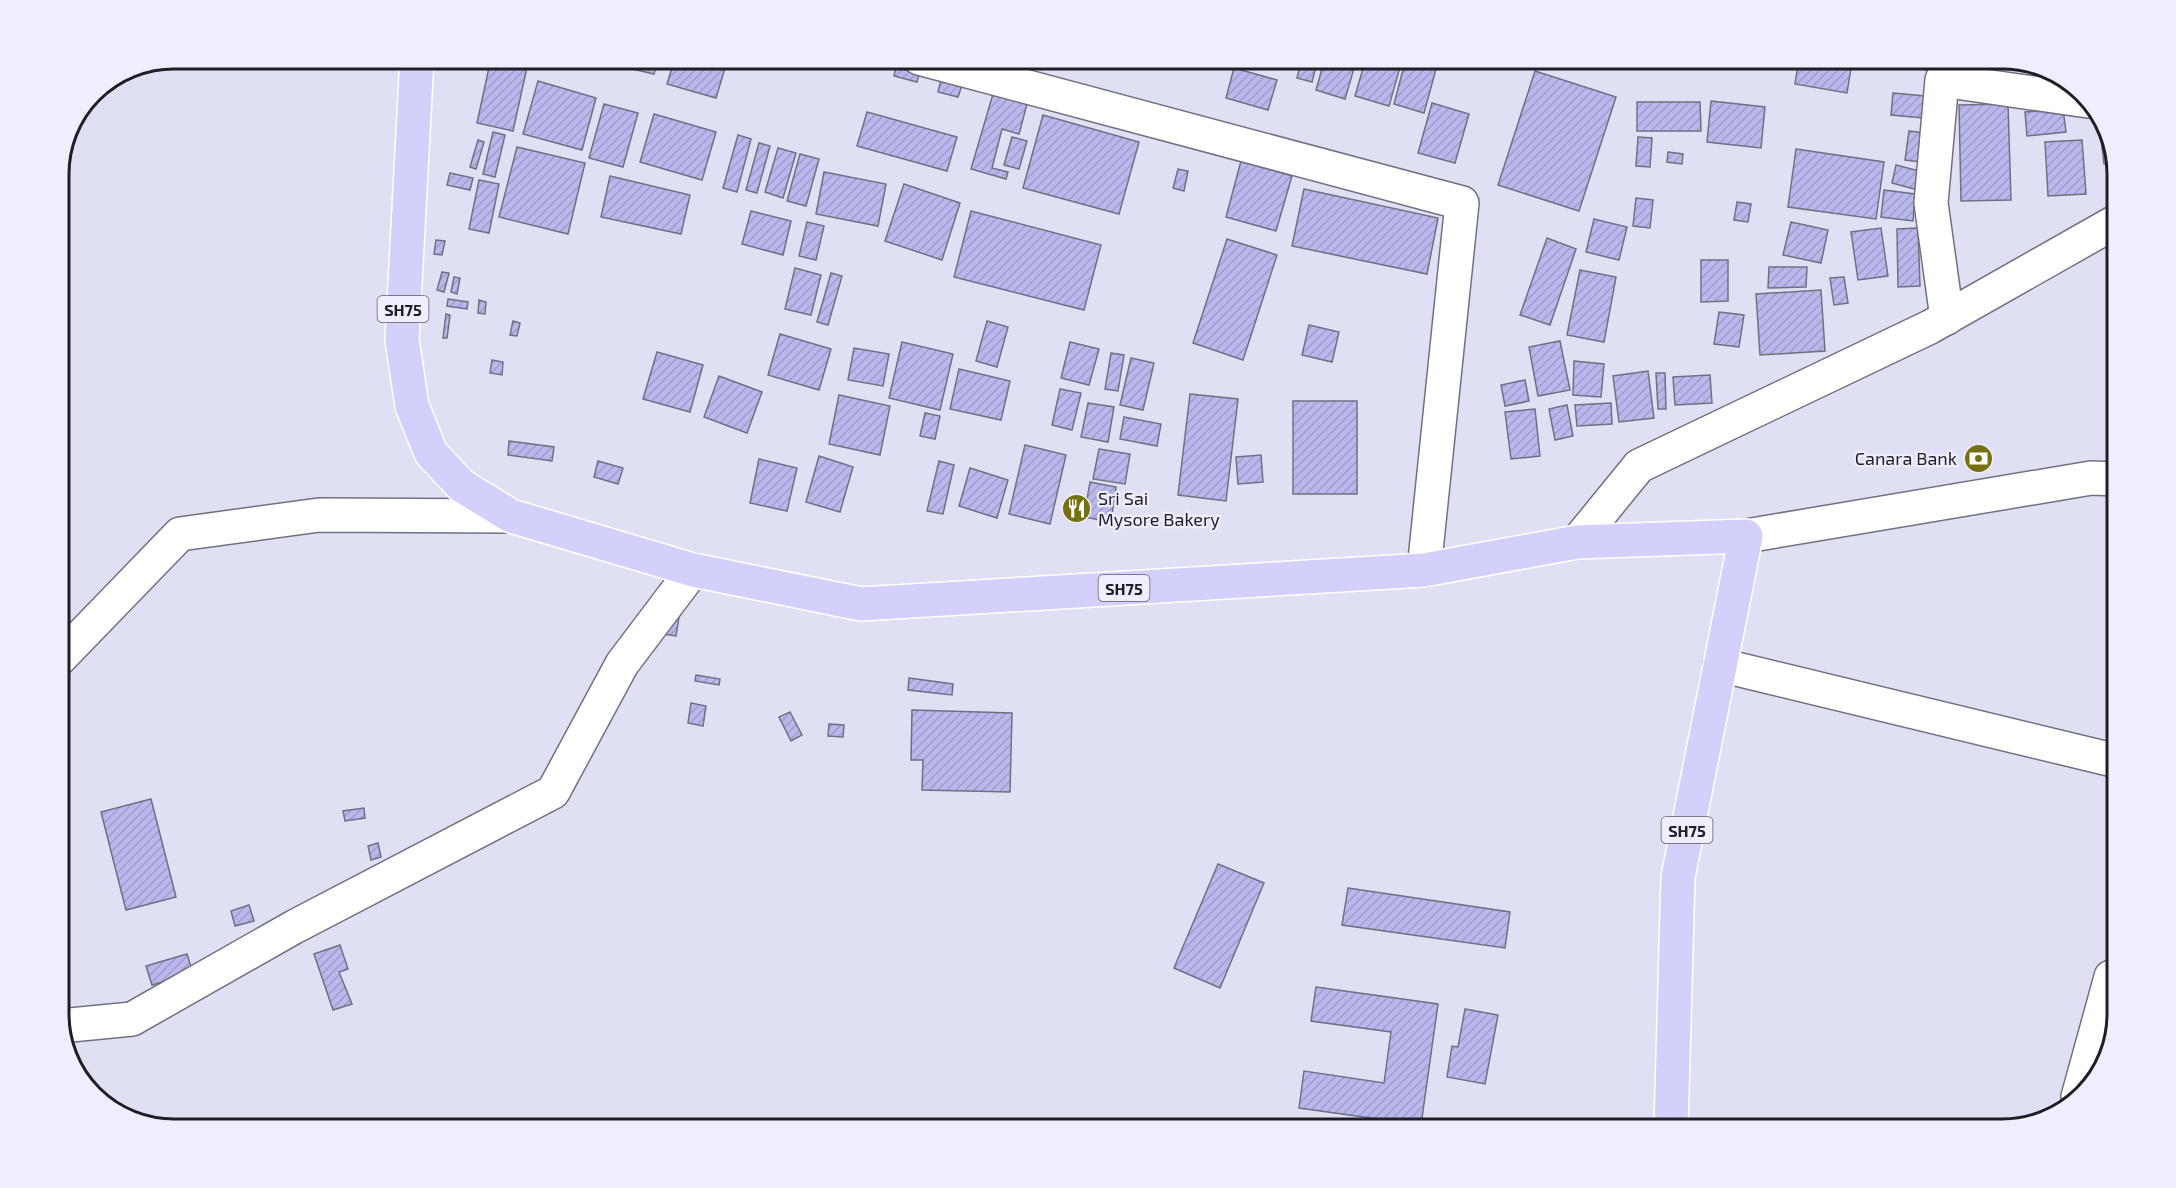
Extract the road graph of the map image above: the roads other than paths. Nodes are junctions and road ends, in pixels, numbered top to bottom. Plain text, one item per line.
1 (416, 69) edge
2 (960, 69) edge
3 (2075, 99) edge
4 (2107, 227) edge
5 (1947, 318) junction
6 (2107, 479) edge
7 (511, 516) junction
8 (1746, 536) junction
9 (1577, 542) junction
10 (693, 570) junction
11 (1424, 570) junction
12 (69, 649) edge
13 (1720, 665) junction
14 (2107, 759) edge
15 (2107, 1000) edge
16 (70, 1025) edge
17 (2083, 1080) edge
18 (1671, 1119) edge

1 - 7 main road, SH75
2 - 11 street
3 - 5 street
4 - 5 street
5 - 9 street
6 - 8 street
7 - 10 main road, SH75
7 - 12 street
8 - 9 main road, SH75
8 - 13 main road, SH75
9 - 11 main road, SH75
10 - 11 main road, SH75
10 - 16 street
13 - 14 street
13 - 18 main road, SH75
15 - 17 street

